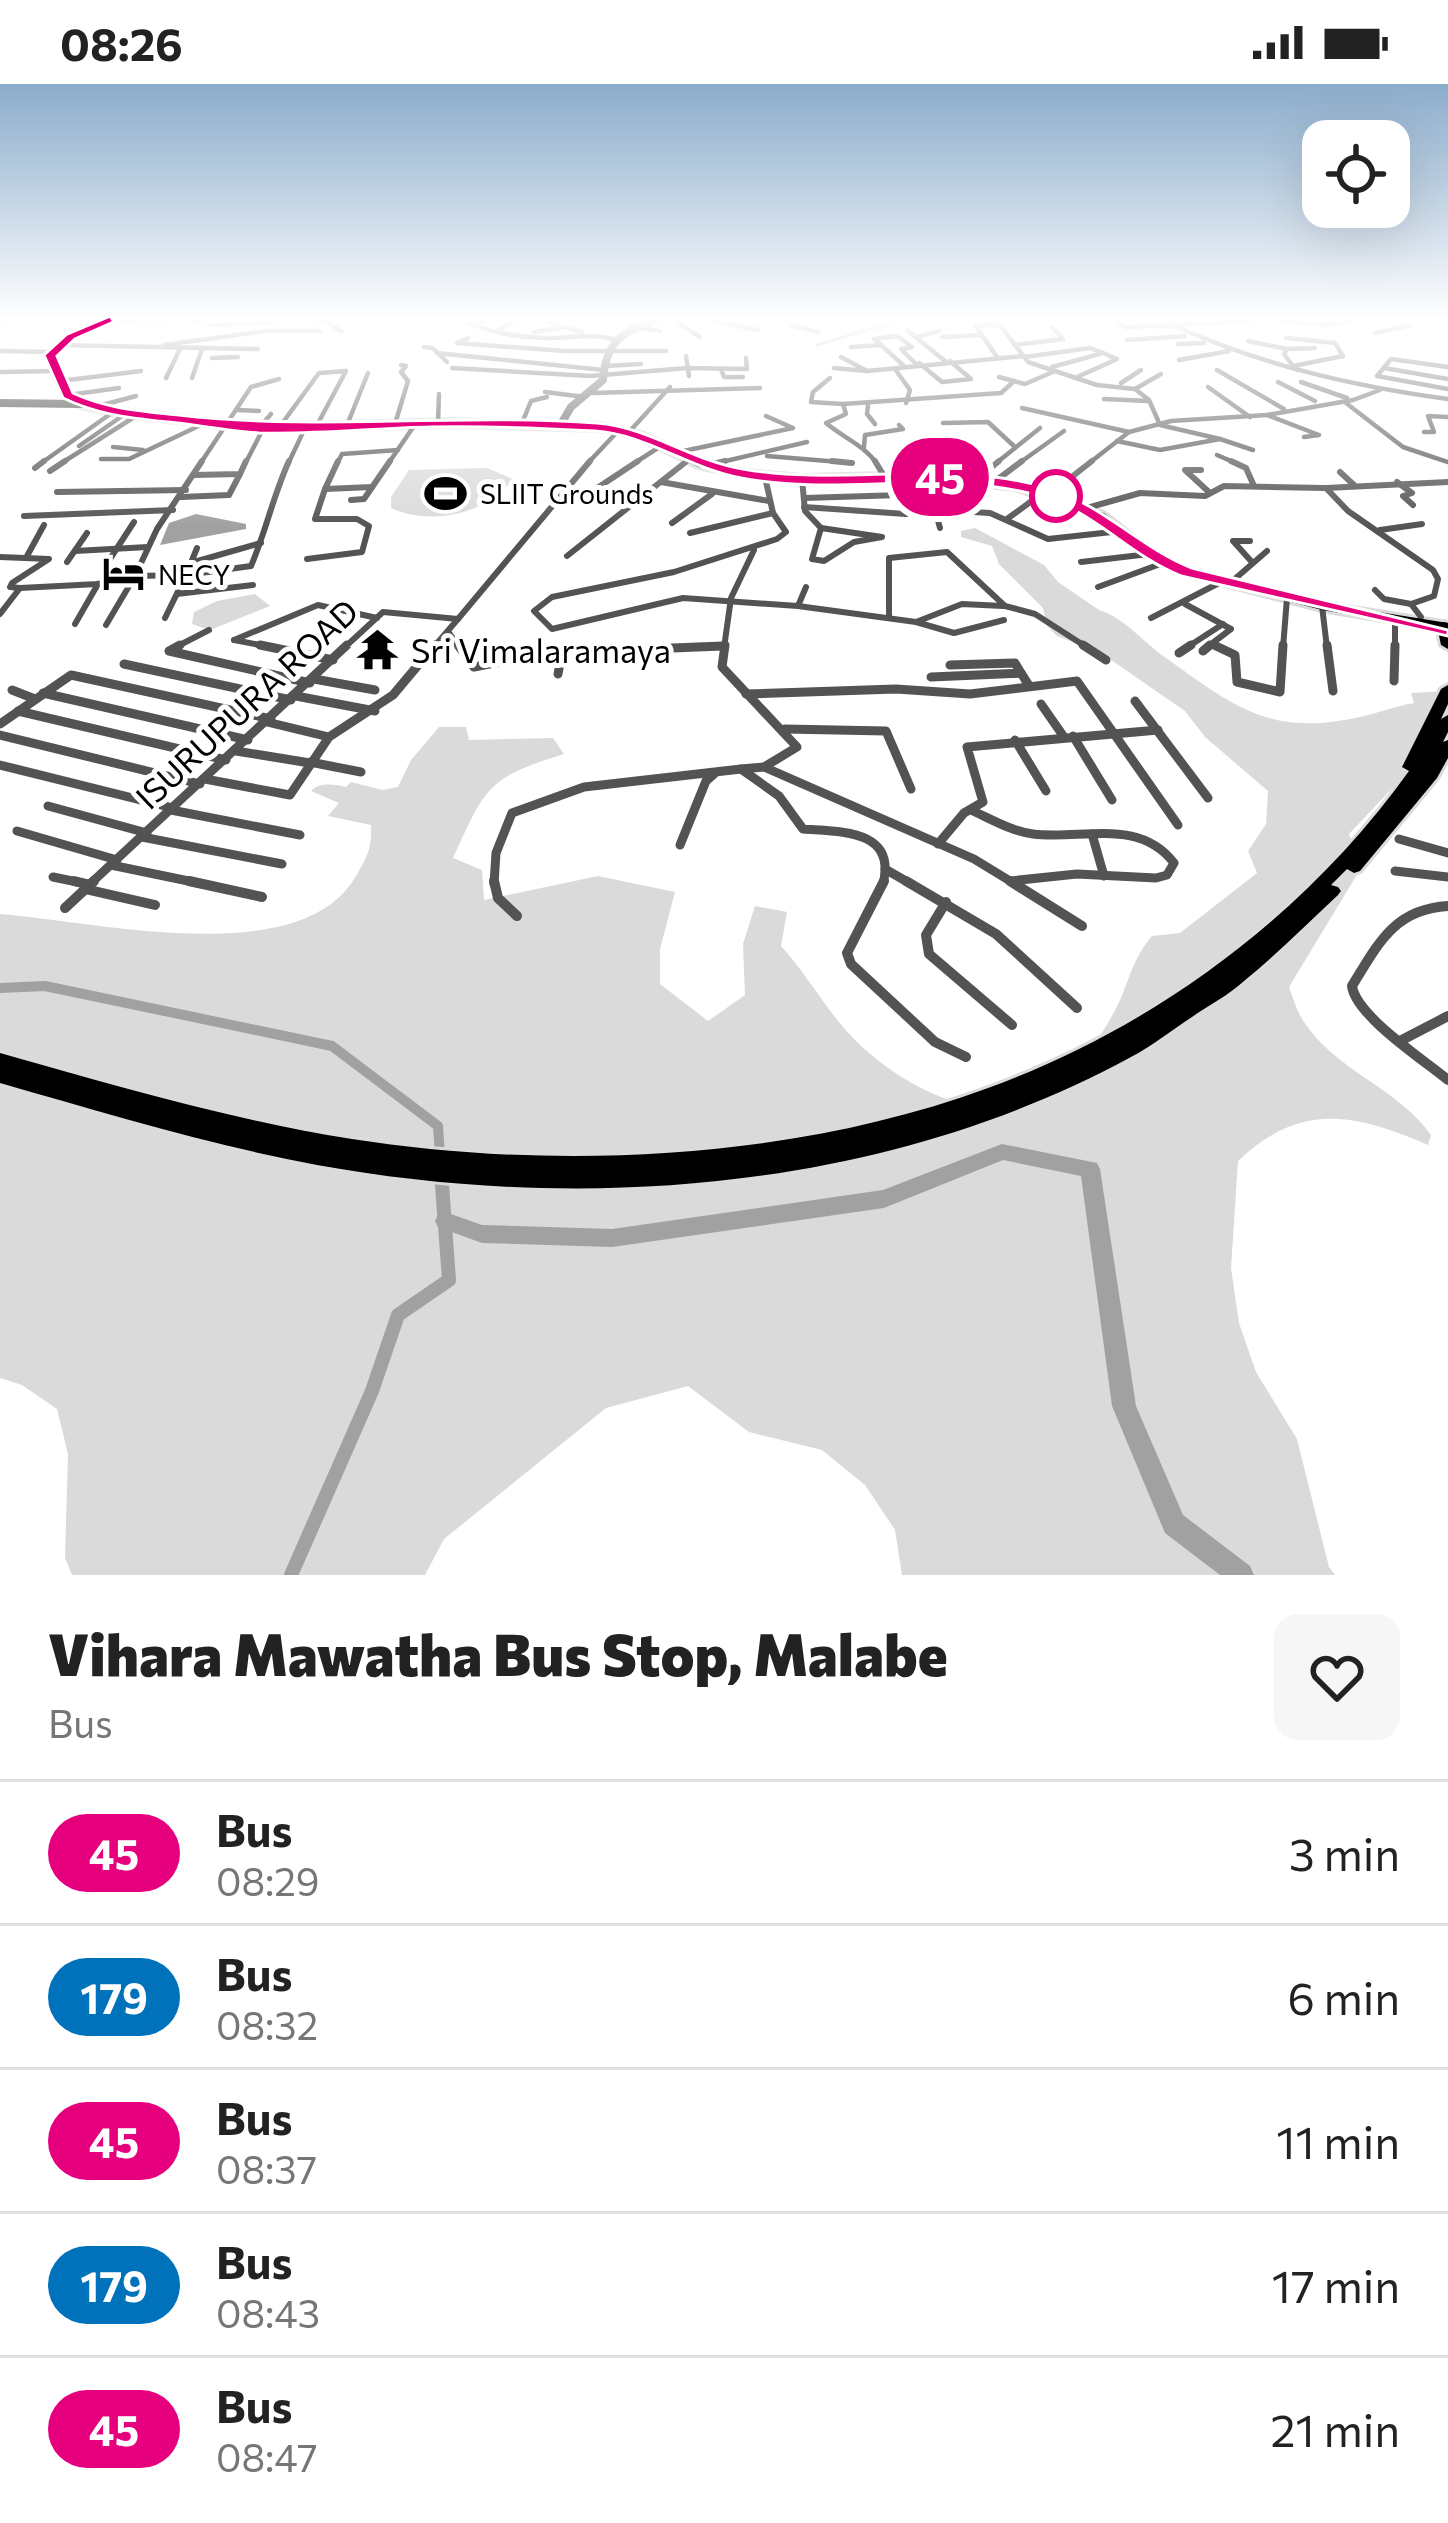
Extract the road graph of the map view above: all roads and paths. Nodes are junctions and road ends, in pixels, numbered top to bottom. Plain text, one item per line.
1 (1135, 389) edge
2 (65, 390) edge
3 (107, 390) edge
4 (249, 390) edge
5 (307, 390) edge
6 (334, 390) edge
7 (361, 390) edge
8 (405, 390) edge
9 (592, 390) edge
10 (651, 390) edge
11 (668, 390) edge
12 (816, 390) edge
13 (910, 390) edge
14 (1004, 390) edge
15 (1212, 390) edge
16 (1251, 390) edge
17 (1292, 390) edge
18 (1319, 390) edge
19 (1380, 390) joint
20 (439, 394) dead end
21 (68, 395) junction
22 (588, 395) junction
23 (1444, 395) edge
24 (136, 396) dead end
25 (1104, 399) dead end
26 (1149, 401) junction
27 (1348, 401) junction
28 (5, 403) edge
29 (906, 403) junction
30 (1319, 403) junction
31 (843, 404) junction
32 (868, 405) junction
33 (1309, 405) junction
34 (86, 406) junction
35 (1022, 409) dead end
36 (1285, 409) junction
37 (236, 410) junction
38 (259, 411) dead end
39 (0, 414) edge
40 (125, 414) junction
41 (271, 414) dead end
42 (1267, 415) junction
43 (766, 416) dead end
44 (1250, 417) junction
45 (1445, 417) edge
46 (1321, 418) dead end
47 (205, 423) junction
48 (416, 423) junction
49 (438, 423) junction
50 (522, 423) junction
51 (943, 423) dead end
52 (394, 424) junction
53 (561, 424) junction
54 (875, 424) dead end
55 (899, 424) dead end
56 (347, 425) junction
57 (1160, 425) junction
58 (227, 426) junction
59 (645, 426) dead end
60 (310, 427) junction
61 (261, 428) junction
62 (278, 428) junction
63 (1040, 428) dead end
64 (626, 431) junction
65 (1064, 431) dead end
66 (1130, 432) junction
67 (1424, 432) dead end
68 (1304, 437) dead end
69 (1220, 439) junction
70 (1117, 440) junction
71 (807, 442) dead end
72 (661, 446) junction
73 (113, 447) dead end
74 (864, 447) junction
75 (1015, 447) junction
76 (75, 449) dead end
77 (149, 450) junction
78 (398, 450) junction
79 (1253, 450) dead end
80 (674, 453) junction
81 (756, 455) junction
82 (1217, 455) dead end
83 (101, 459) dead end
84 (689, 460) junction
85 (852, 463) dead end
86 (1446, 464) edge
87 (706, 466) junction
88 (34, 468) dead end
89 (1201, 470) dead end
90 (50, 471) dead end
91 (1340, 472) dead end
92 (240, 474) junction
93 (193, 475) junction
94 (889, 476) junction
95 (926, 476) junction
96 (765, 477) junction
97 (802, 479) junction
98 (977, 480) junction
99 (661, 482) junction
100 (994, 482) junction
101 (1396, 482) junction
102 (1448, 482) edge
103 (1354, 485) junction
104 (1254, 486) junction
105 (372, 487) junction
106 (1326, 488) junction
107 (325, 489) junction
108 (57, 492) dead end
109 (184, 493) junction
110 (1047, 493) junction
111 (1210, 493) junction
112 (712, 494) junction
113 (901, 495) junction
114 (351, 500) dead end
115 (769, 501) junction
116 (557, 502) junction
117 (804, 502) junction
118 (1413, 505) dead end
119 (906, 508) junction
120 (1087, 508) junction
121 (934, 509) junction
122 (173, 510) junction
123 (970, 510) junction
124 (773, 513) junction
125 (24, 516) dead end
126 (1006, 518) junction
127 (134, 522) dead end
128 (672, 523) dead end
129 (1422, 524) dead end
130 (44, 526) dead end
131 (821, 528) junction
132 (940, 528) dead end
133 (1123, 530) junction
134 (1380, 530) junction
135 (87, 533) dead end
136 (690, 533) dead end
137 (1250, 541) dead end
138 (260, 543) junction
139 (148, 547) junction
140 (197, 548) dead end
141 (116, 549) junction
142 (754, 550) junction
143 (75, 551) junction
144 (1267, 551) dead end
145 (1149, 554) junction
146 (26, 556) junction
147 (567, 556) dead end
148 (0, 557) edge
149 (308, 560) dead end
150 (1251, 561) junction
151 (68, 562) dead end
152 (108, 562) dead end
153 (194, 562) junction
154 (1081, 562) dead end
155 (1163, 563) junction
156 (225, 570) junction
157 (186, 574) junction
158 (135, 576) junction
159 (1225, 583) junction
160 (98, 584) junction
161 (253, 585) dead end
162 (806, 587) dead end
163 (1098, 587) dead end
164 (20, 588) junction
165 (218, 590) junction
166 (1376, 590) dead end
167 (177, 594) junction
168 (730, 598) junction
169 (1287, 598) junction
170 (1186, 604) junction
171 (1411, 604) junction
172 (798, 606) junction
173 (1005, 606) junction
174 (1322, 606) junction
175 (0, 614) edge
176 (889, 617) junction
177 (165, 618) dead end
178 (377, 618) junction
179 (1151, 618) dead end
180 (1395, 618) junction
181 (458, 619) junction
182 (1004, 620) dead end
183 (916, 622) junction
184 (1419, 622) junction
185 (75, 624) dead end
186 (1223, 624) junction
187 (106, 625) dead end
188 (208, 629) dead end
189 (0, 631) edge
190 (1447, 631) edge
191 (449, 633) junction
192 (723, 646) junction
193 (562, 653) junction
194 (1179, 653) dead end
195 (1106, 659) dead end
196 (333, 660) junction
197 (124, 664) dead end
198 (950, 665) dead end
199 (1021, 673) junction
200 (558, 674) dead end
201 (931, 677) dead end
202 (312, 681) junction
203 (1394, 681) dead end
204 (1028, 684) junction
205 (1448, 689) edge
206 (12, 690) dead end
207 (375, 690) dead end
208 (1333, 691) dead end
209 (746, 694) junction
210 (39, 696) junction
211 (293, 698) junction
212 (1135, 701) dead end
213 (1041, 704) dead end
214 (375, 710) junction
215 (18, 711) junction
216 (1448, 719) edge
217 (269, 720) junction
218 (1, 721) edge
219 (785, 729) junction
220 (1157, 730) junction
221 (1115, 733) junction
222 (0, 735) edge
223 (1068, 736) junction
224 (329, 737) junction
225 (248, 740) junction
226 (1015, 740) junction
227 (1448, 745) edge
228 (236, 751) junction
229 (1448, 757) edge
230 (226, 760) junction
231 (310, 762) junction
232 (0, 765) edge
233 (764, 766) junction
234 (741, 769) junction
235 (719, 771) junction
236 (361, 772) dead end
237 (1429, 778) junction
238 (203, 781) junction
239 (910, 789) dead end
240 (1046, 791) dead end
241 (1208, 798) dead end
242 (1112, 800) dead end
243 (48, 806) dead end
244 (172, 809) junction
245 (971, 810) junction
246 (1388, 811) junction
247 (1178, 824) dead end
248 (17, 831) dead end
249 (1092, 834) junction
250 (144, 835) junction
251 (300, 836) dead end
252 (1399, 838) dead end
253 (1368, 843) junction
254 (938, 844) junction
255 (680, 845) dead end
256 (1448, 853) edge
257 (114, 862) junction
258 (282, 864) dead end
259 (885, 869) junction
260 (1395, 871) dead end
261 (1104, 876) junction
262 (53, 877) dead end
263 (1448, 877) edge
264 (1010, 881) junction
265 (88, 887) junction
266 (262, 897) dead end
267 (946, 902) junction
268 (155, 904) dead end
269 (1448, 906) edge
270 (65, 908) dead end
271 (518, 916) dead end
272 (1082, 926) dead end
273 (1077, 1008) dead end
274 (1448, 1016) edge
275 (1012, 1025) dead end
276 (1400, 1041) junction
277 (966, 1058) dead end
278 (0, 1061) edge
279 (0, 1075) edge
280 (1448, 1080) edge

1 - 26 street
2 - 21 main road
3 - 21 street
4 - 37 street
5 - 62 street
6 - 60 street
7 - 56 street
8 - 52 street
9 - 22 street
10 - 22 street
11 - 64 street
12 - 31 street
13 - 29 street
14 - 29 street
15 - 44 street
16 - 36 street
17 - 30 street
18 - 27 street
19 - 23 street
19 - 27 street
20 - 49 street
21 - 34 main road
22 - 50 street
22 - 53 street
23 - 45 street
24 - 34 street
25 - 26 street
26 - 57 street
27 - 30 street
27 - 86 street
28 - 34 main road
28 - 39 street
29 - 32 street
30 - 33 street
31 - 32 street
31 - 74 street
32 - 54 street
33 - 36 street
33 - 46 street
34 - 40 main road
35 - 66 street
36 - 42 street
37 - 38 street
37 - 58 street
40 - 47 main road
40 - 76 street
40 - 88 street
40 - 90 street
41 - 61 street
42 - 44 street
42 - 68 street
43 - 80 street
44 - 57 street
45 - 67 street
47 - 58 main road
47 - 77 street
48 - 49 main road
48 - 52 main road
48 - 78 street
49 - 50 main road
50 - 53 main road
51 - 75 street
52 - 56 main road
53 - 64 main road
55 - 74 street
56 - 60 main road
57 - 66 street
57 - 69 street
58 - 61 main road
58 - 93 street
59 - 64 street
60 - 62 main road
60 - 138 street
61 - 62 main road
61 - 92 street
63 - 75 street
64 - 72 main road
64 - 116 street
65 - 100 street
66 - 70 street
69 - 70 street
69 - 79 street
70 - 110 street
71 - 81 street
72 - 80 main road
72 - 116 street
73 - 77 street
74 - 94 street
75 - 98 street
77 - 83 street
78 - 105 street
78 - 107 street
80 - 84 main road
81 - 85 street
81 - 87 street
82 - 104 street
84 - 87 main road
84 - 99 street
87 - 96 main road
89 - 111 street
91 - 103 street
92 - 93 street
92 - 109 street
93 - 109 street
94 - 95 main road
94 - 97 main road
94 - 113 street
95 - 98 main road
95 - 121 street
96 - 97 main road
96 - 115 street
97 - 117 street
98 - 100 main road
98 - 123 street
99 - 112 street
99 - 147 street
100 - 110 main road
101 - 102 street
101 - 103 street
101 - 118 street
103 - 106 street
104 - 106 street
104 - 111 street
105 - 107 street
105 - 114 street
106 - 134 street
107 - 149 street
108 - 109 street
109 - 122 street
110 - 120 main road
110 - 126 street
111 - 120 street
112 - 115 street
112 - 128 street
113 - 117 street
113 - 119 street
115 - 124 street
116 - 181 street
117 - 119 street
117 - 131 street
119 - 121 street
120 - 133 main road
121 - 123 street
121 - 132 street
122 - 125 street
122 - 139 street
123 - 126 street
124 - 136 street
124 - 142 street
126 - 133 street
127 - 141 street
129 - 134 street
130 - 146 street
131 - 131 street
133 - 145 main road
134 - 171 street
135 - 143 street
137 - 150 street
138 - 153 street
138 - 156 street
139 - 141 street
139 - 158 street
140 - 153 street
141 - 143 street
141 - 152 street
142 - 168 street
142 - 168 street
143 - 151 street
144 - 150 street
145 - 154 street
145 - 155 main road
146 - 148 street
146 - 164 street
150 - 159 street
153 - 157 street
155 - 159 main road
155 - 163 street
156 - 157 street
156 - 165 street
157 - 158 street
157 - 167 street
158 - 160 street
158 - 187 street
159 - 169 main road
159 - 170 street
160 - 164 street
160 - 185 street
161 - 165 street
162 - 172 street
164 - 175 street
165 - 167 street
166 - 171 street
167 - 177 street
168 - 172 street
168 - 192 street
169 - 174 main road
169 - 186 street
170 - 179 street
170 - 186 street
171 - 184 street
172 - 176 street
173 - 176 street
173 - 183 street
173 - 195 street
174 - 180 main road
174 - 208 street
175 - 189 street
176 - 183 street
178 - 181 street, ISURUPURA ROAD
178 - 196 street, ISURUPURA ROAD
178 - 196 street
180 - 184 main road
180 - 203 street
181 - 191 street
182 - 183 street
184 - 190 main road
186 - 194 street
188 - 202 street
191 - 193 street
191 - 214 street
192 - 193 street
192 - 209 street
193 - 200 street
196 - 202 street, ISURUPURA ROAD
197 - 211 street
198 - 199 street
199 - 201 street
199 - 204 street
202 - 207 street
202 - 211 street, ISURUPURA ROAD
204 - 209 street
204 - 221 street
205 - 246 highway
206 - 210 street
209 - 219 street
210 - 215 street
210 - 217 street
210 - 225 street
211 - 214 street
211 - 217 street, ISURUPURA ROAD
212 - 220 street
213 - 223 street
214 - 224 street
215 - 218 street
215 - 230 street
216 - 246 highway
217 - 224 street
217 - 225 street, ISURUPURA ROAD
219 - 233 street
219 - 239 street
220 - 221 street
220 - 241 street
221 - 223 street
221 - 247 street
222 - 238 street
223 - 226 street
223 - 242 street
224 - 231 street
225 - 228 street, ISURUPURA ROAD
226 - 240 street
226 - 245 street
227 - 237 highway
228 - 230 street, ISURUPURA ROAD
228 - 231 street
229 - 237 highway
230 - 238 street, ISURUPURA ROAD
231 - 236 street
231 - 238 street
232 - 244 street
233 - 234 street
233 - 254 street
234 - 235 street
234 - 259 street
235 - 255 street
235 - 271 street
237 - 253 highway
238 - 244 street, ISURUPURA ROAD
243 - 250 street
244 - 250 street, ISURUPURA ROAD
244 - 251 street
245 - 249 street
245 - 254 street
246 - 253 highway
248 - 257 street
249 - 261 street
249 - 261 street
250 - 257 street, ISURUPURA ROAD
250 - 258 street
252 - 256 street
253 - 278 highway
253 - 279 highway
254 - 264 street
257 - 265 street, ISURUPURA ROAD
257 - 266 street
259 - 267 street
259 - 277 street
260 - 263 street
261 - 264 street
262 - 265 street
264 - 272 street
265 - 268 street
265 - 270 street, ISURUPURA ROAD
267 - 273 street
267 - 275 street
269 - 276 street
274 - 276 street
276 - 280 street

